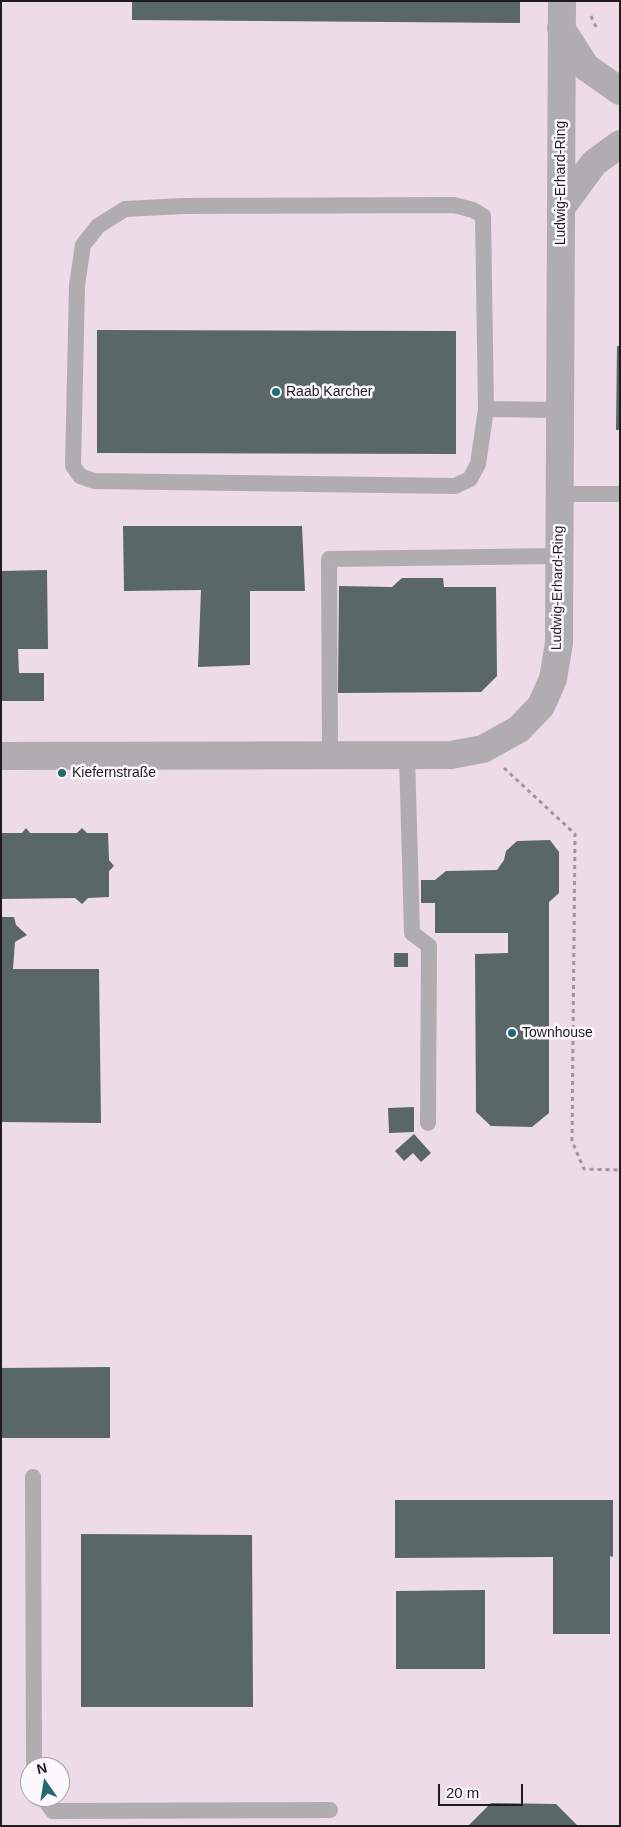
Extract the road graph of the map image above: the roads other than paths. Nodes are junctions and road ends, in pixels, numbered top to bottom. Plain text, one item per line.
1 (562, 1) edge
2 (561, 28) junction
3 (620, 91) edge
4 (620, 144) edge
5 (561, 208) junction
6 (486, 409) junction
7 (560, 410) junction
8 (559, 494) junction
9 (620, 494) edge
10 (559, 556) junction
11 (1, 756) edge
12 (330, 756) junction
13 (407, 756) junction
14 (428, 1123) dead end
15 (33, 1477) dead end
16 (34, 1757) edge
17 (50, 1807) edge
18 (330, 1810) dead end

1 - 2 street, Ludwig-Erhard-Ring
2 - 3 street
2 - 5 street, Ludwig-Erhard-Ring
4 - 5 street
5 - 7 street, Ludwig-Erhard-Ring
6 - 6 lane
6 - 7 lane
7 - 8 street, Ludwig-Erhard-Ring
8 - 9 lane
8 - 10 street, Ludwig-Erhard-Ring
10 - 12 lane
10 - 13 street, Ludwig-Erhard-Ring
11 - 12 street, Ludwig-Erhard-Ring
12 - 13 street, Ludwig-Erhard-Ring
13 - 14 lane
15 - 16 lane
17 - 18 lane

